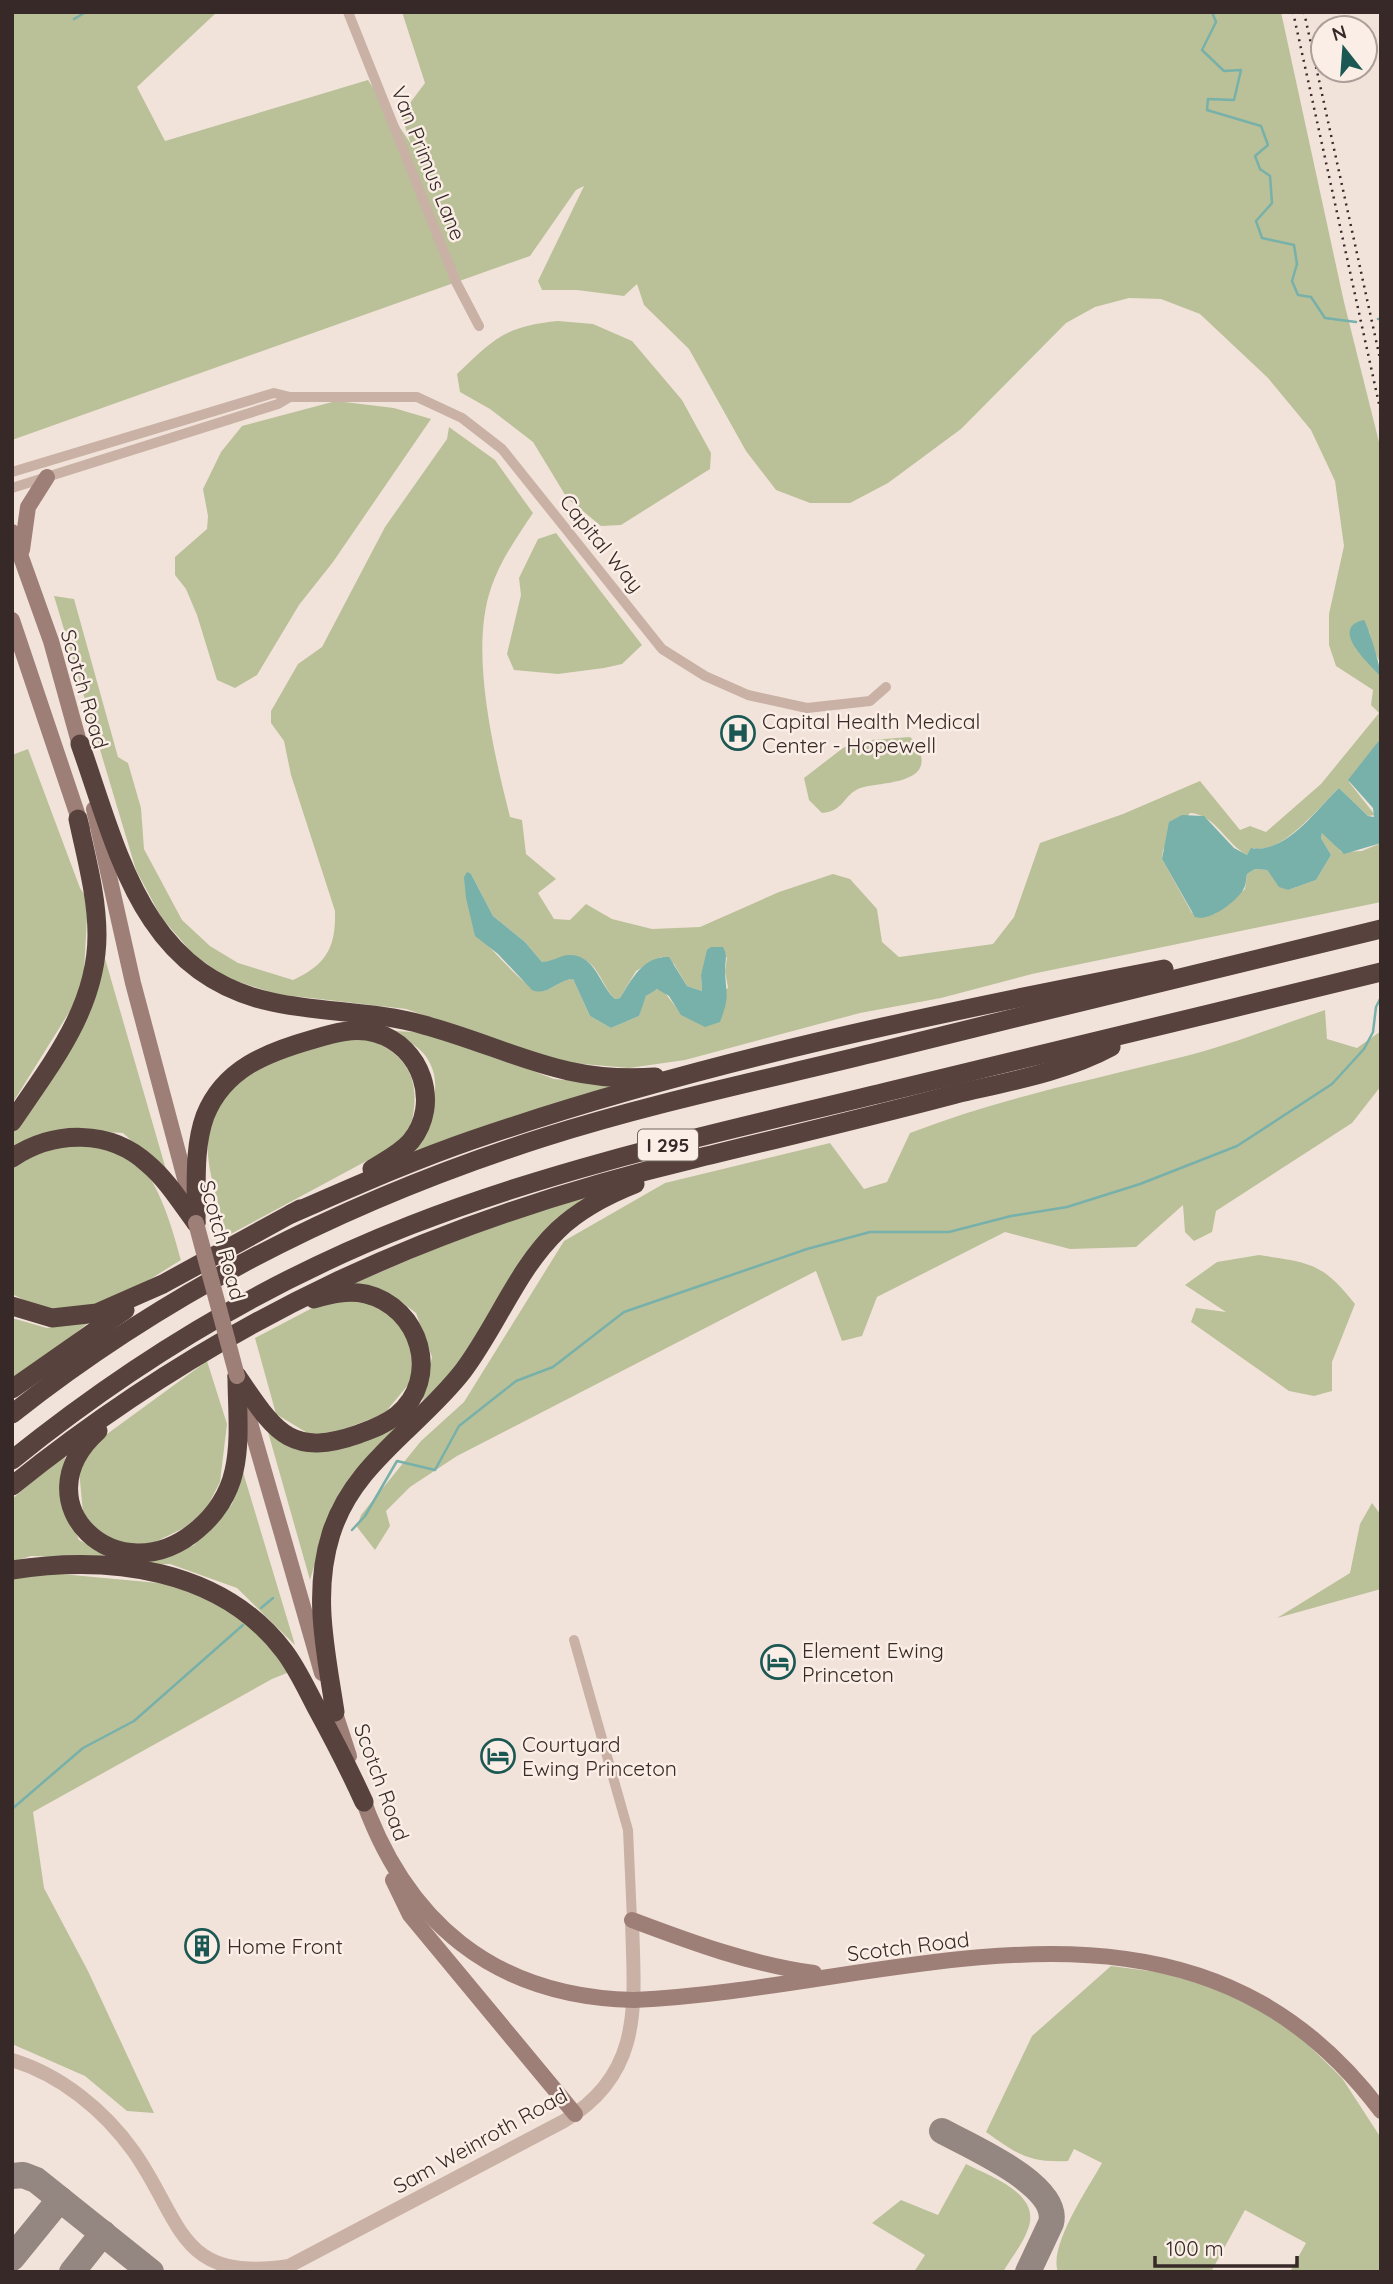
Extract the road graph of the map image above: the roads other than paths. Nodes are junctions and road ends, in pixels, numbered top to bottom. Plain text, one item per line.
1 (348, 12) edge
2 (479, 326) dead end
3 (290, 397) junction
4 (12, 472) edge
5 (47, 477) junction
6 (12, 488) edge
7 (12, 532) edge
8 (23, 559) junction
9 (12, 620) edge
10 (886, 687) dead end
11 (80, 744) junction
12 (78, 818) junction
13 (1381, 928) edge
14 (1381, 972) edge
15 (133, 983) junction
16 (1136, 1032) junction
17 (715, 1069) junction
18 (12, 1122) edge
19 (788, 1136) junction
20 (12, 1158) edge
21 (291, 1214) junction
22 (197, 1223) junction
23 (163, 1284) junction
24 (12, 1306) edge
25 (256, 1323) junction
26 (193, 1360) junction
27 (237, 1376) junction
28 (12, 1390) edge
29 (12, 1414) edge
30 (12, 1460) edge
31 (12, 1486) edge
32 (12, 1570) edge
33 (574, 1640) dead end
34 (335, 1712) junction
35 (364, 1802) junction
36 (380, 1844) junction
37 (632, 1920) junction
38 (851, 1974) junction
39 (634, 2000) junction
40 (12, 2060) edge
41 (1381, 2111) edge
42 (575, 2115) junction

1 - 2 street, Van Primus Lane
3 - 4 street, Capital Way
3 - 5 street, Capital Way
3 - 10 street, Capital Way
5 - 6 street, Capital Way
5 - 8 main road
7 - 8 main road, Scotch Road
8 - 11 main road, Scotch Road
9 - 12 main road, Scotch Road
11 - 15 main road, Scotch Road
11 - 17 highway
12 - 15 main road, Scotch Road
12 - 18 highway
13 - 17 highway
13 - 29 highway, I 295
14 - 16 highway, I 295
15 - 22 main road, Scotch Road
16 - 19 highway
16 - 30 highway, I 295
17 - 21 highway
19 - 25 highway
19 - 34 highway
20 - 22 highway
21 - 22 highway
21 - 23 highway
22 - 27 main road, Scotch Road, bridge
23 - 24 highway
23 - 28 highway
25 - 26 highway
25 - 27 highway
26 - 27 highway
26 - 31 highway
27 - 34 main road, Scotch Road
32 - 35 highway
33 - 37 street, Sam Weinroth Road
34 - 35 main road, Scotch Road
35 - 36 main road, Scotch Road
36 - 39 main road, Scotch Road
36 - 42 main road
37 - 38 main road
37 - 39 street, Sam Weinroth Road
38 - 39 main road, Scotch Road
38 - 41 main road, Scotch Road
39 - 42 street, Sam Weinroth Road
40 - 42 street, Sam Weinroth Road

